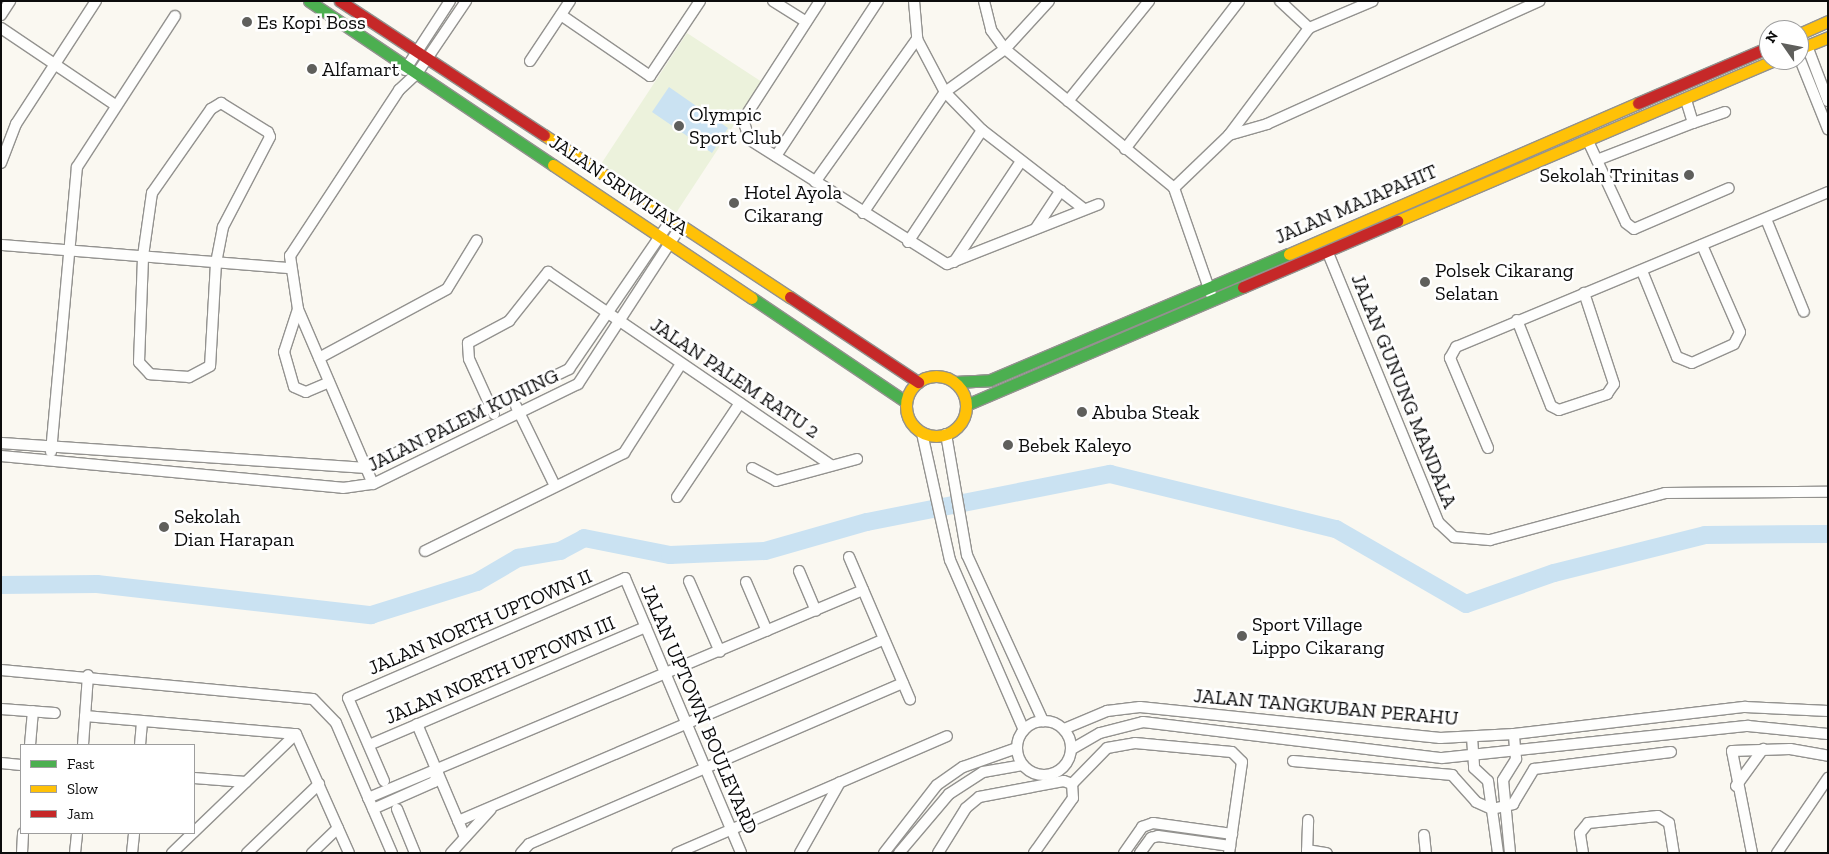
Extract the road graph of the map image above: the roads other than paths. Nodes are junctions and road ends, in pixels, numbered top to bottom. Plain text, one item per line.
1 (10, 1) edge
2 (96, 1) edge
3 (309, 1) edge
4 (340, 1) edge
5 (450, 1) edge
6 (466, 1) edge
7 (570, 1) edge
8 (700, 1) edge
9 (774, 1) edge
10 (820, 1) edge
11 (878, 1) edge
12 (914, 1) edge
13 (984, 1) edge
14 (1049, 1) edge
15 (1149, 1) edge
16 (1240, 1) edge
17 (1280, 1) edge
18 (1373, 1) edge
19 (1540, 1) edge
20 (1, 15) edge
21 (561, 15) junction
22 (175, 16) dead end
23 (1828, 21) edge
24 (806, 22) junction
25 (1, 28) edge
26 (1309, 28) junction
27 (1809, 30) edge
28 (1828, 37) edge
29 (917, 39) junction
30 (1809, 45) edge
31 (1005, 49) junction
32 (416, 51) junction
33 (1759, 51) edge
34 (428, 59) junction
35 (530, 61) dead end
36 (1809, 61) edge
37 (54, 63) junction
38 (407, 66) junction
39 (1759, 67) edge
40 (1804, 70) edge
41 (418, 72) junction
42 (400, 88) junction
43 (945, 92) junction
44 (1686, 100) junction
45 (1068, 101) junction
46 (1828, 101) edge
47 (116, 105) junction
48 (1725, 112) dead end
49 (1694, 123) junction
50 (1828, 128) edge
51 (982, 130) junction
52 (1229, 135) junction
53 (1557, 140) junction
54 (1588, 141) junction
55 (1125, 149) junction
56 (1563, 152) junction
57 (776, 156) junction
58 (1597, 160) junction
59 (1021, 161) junction
60 (1, 163) edge
61 (815, 182) junction
62 (1174, 188) junction
63 (1729, 188) dead end
64 (1061, 190) junction
65 (1828, 192) edge
66 (1099, 204) dead end
67 (1084, 209) junction
68 (863, 213) junction
69 (1766, 220) junction
70 (676, 223) junction
71 (1036, 228) junction
72 (477, 240) dead end
73 (665, 240) junction
74 (908, 242) junction
75 (1, 245) edge
76 (1702, 245) junction
77 (68, 250) junction
78 (143, 256) junction
79 (1330, 257) junction
80 (216, 262) junction
81 (954, 262) junction
82 (289, 268) junction
83 (1642, 271) junction
84 (1209, 287) junction
85 (1584, 292) junction
86 (1214, 302) junction
87 (298, 309) junction
88 (608, 312) junction
89 (1804, 312) dead end
90 (1517, 320) junction
91 (620, 321) junction
92 (319, 358) junction
93 (681, 364) junction
94 (329, 382) junction
95 (918, 382) junction
96 (954, 382) junction
97 (512, 400) junction
98 (906, 402) junction
99 (740, 403) junction
100 (966, 405) junction
101 (492, 409) junction
102 (519, 412) junction
103 (498, 423) junction
104 (922, 433) junction
105 (946, 434) junction
106 (1, 443) edge
107 (51, 446) junction
108 (1488, 448) dead end
109 (1, 456) edge
110 (857, 459) dead end
111 (52, 460) junction
112 (831, 465) junction
113 (365, 468) junction
114 (752, 468) dead end
115 (373, 484) junction
116 (555, 486) junction
117 (1828, 492) edge
118 (677, 497) dead end
119 (425, 550) dead end
120 (849, 557) dead end
121 (799, 571) dead end
122 (625, 578) joint
123 (689, 581) dead end
124 (746, 582) dead end
125 (863, 590) junction
126 (816, 611) junction
127 (646, 627) junction
128 (767, 631) junction
129 (884, 639) junction
130 (720, 652) junction
131 (1, 670) edge
132 (88, 675) junction
133 (666, 675) junction
134 (903, 683) junction
135 (910, 699) dead end
136 (1, 709) edge
137 (33, 711) junction
138 (1828, 711) edge
139 (1686, 712) junction
140 (56, 713) dead end
141 (85, 716) junction
142 (142, 721) junction
143 (1043, 721) junction
144 (417, 724) junction
145 (686, 724) junction
146 (1064, 729) junction
147 (1024, 730) junction
148 (1684, 730) junction
149 (296, 734) junction
150 (1514, 734) junction
151 (1828, 734) edge
152 (947, 736) dead end
153 (1472, 737) junction
154 (30, 744) edge
155 (83, 744) edge
156 (140, 744) edge
157 (369, 745) junction
158 (1017, 748) junction
159 (1072, 749) junction
160 (1763, 749) junction
161 (1516, 752) junction
162 (1671, 752) dead end
163 (1472, 756) junction
164 (1828, 756) edge
165 (1293, 761) dead end
166 (1, 763) edge
167 (20, 765) edge
168 (1022, 765) junction
169 (705, 769) junction
170 (438, 772) junction
171 (195, 778) edge
172 (1828, 778) edge
173 (1503, 780) junction
174 (384, 781) dead end
175 (1488, 781) junction
176 (246, 782) junction
177 (840, 782) junction
178 (319, 784) junction
179 (1072, 784) junction
180 (1736, 786) junction
181 (368, 798) junction
182 (493, 806) junction
183 (1505, 808) junction
184 (373, 809) junction
185 (397, 809) dead end
186 (1492, 809) junction
187 (1308, 820) dead end
188 (458, 821) junction
189 (1147, 825) junction
190 (338, 828) junction
191 (731, 830) junction
192 (195, 831) edge
193 (23, 834) edge
194 (76, 834) edge
195 (134, 834) edge
196 (192, 834) edge
197 (1232, 834) junction
198 (1424, 835) dead end
199 (465, 837) junction
200 (1151, 838) junction
201 (1230, 849) edge
202 (802, 850) edge
203 (1307, 852) edge
204 (22, 853) edge
205 (75, 853) edge
206 (132, 853) edge
207 (172, 853) edge
208 (247, 853) edge
209 (312, 853) edge
210 (349, 853) edge
211 (392, 853) edge
212 (415, 853) edge
213 (451, 853) edge
214 (521, 853) edge
215 (677, 853) edge
216 (741, 853) edge
217 (789, 853) edge
218 (884, 853) edge
219 (898, 853) edge
220 (938, 853) edge
221 (1034, 853) edge
222 (1124, 853) edge
223 (1140, 853) edge
224 (1327, 853) edge
225 (1426, 853) edge
226 (1498, 853) edge
227 (1510, 853) edge
228 (1583, 853) edge
229 (1674, 853) edge
230 (1752, 853) edge
231 (1777, 853) edge

1 - 20 street
2 - 37 street
3 - 38 street, JALAN SRIWIJAYA
4 - 32 street, JALAN SRIWIJAYA
5 - 32 street
6 - 34 street
7 - 21 street
8 - 21 street
9 - 24 street
10 - 24 street
11 - 57 street
12 - 29 street
13 - 31 street
14 - 31 street
15 - 45 street
16 - 55 street
17 - 26 street
18 - 26 street
19 - 52 street
21 - 35 street
22 - 47 street
23 - 27 street
24 - 57 street
25 - 37 street
26 - 52 street
28 - 30 street
29 - 43 street
29 - 61 street
31 - 43 street
31 - 45 street
32 - 34 street, JALAN SRIWIJAYA
32 - 38 street
33 - 53 street, JALAN MAJAPAHIT
34 - 41 street
34 - 70 street, JALAN SRIWIJAYA
36 - 46 street
37 - 47 street
37 - 60 street
38 - 41 street, JALAN SRIWIJAYA
38 - 42 street
39 - 44 street, JALAN MAJAPAHIT
40 - 50 street
41 - 42 street
41 - 73 street, JALAN SRIWIJAYA
42 - 82 street
43 - 51 street
43 - 68 street
44 - 49 street
44 - 54 street, JALAN MAJAPAHIT
45 - 55 street
47 - 77 street
48 - 49 street
49 - 58 street
51 - 59 street
51 - 74 street
52 - 62 street
53 - 56 street
53 - 84 street, JALAN MAJAPAHIT
54 - 56 street, JALAN MAJAPAHIT
54 - 58 street
55 - 62 street
56 - 79 street, JALAN MAJAPAHIT
57 - 61 street
58 - 63 street
59 - 64 street
59 - 81 street
61 - 68 street
62 - 84 street
64 - 67 street
64 - 71 street
65 - 69 street
66 - 67 street
67 - 71 street
68 - 74 street
69 - 76 street
69 - 89 street
70 - 73 street
70 - 95 street, JALAN SRIWIJAYA
71 - 81 street
72 - 92 street
73 - 88 street, JALAN PALEM KUNING
73 - 91 street, JALAN PALEM KUNING
73 - 98 street, JALAN SRIWIJAYA
74 - 81 street
75 - 77 street
76 - 83 street
76 - 83 street
77 - 78 street
77 - 107 street
78 - 80 street
78 - 80 street
78 - 80 street
79 - 86 street, JALAN MAJAPAHIT
79 - 117 street, JALAN GUNUNG MANDALA
80 - 82 street
82 - 87 street
83 - 85 street
84 - 86 street
84 - 96 street, JALAN MAJAPAHIT
85 - 90 street
85 - 90 street
86 - 100 street, JALAN MAJAPAHIT
87 - 92 street
87 - 94 street
88 - 91 street, JALAN PALEM RATU 2
88 - 97 street, JALAN PALEM KUNING
88 - 101 street, JALAN PALEM RATU 2
90 - 108 street
91 - 93 street, JALAN PALEM RATU 2
91 - 102 street, JALAN PALEM KUNING
92 - 94 street
93 - 99 street, JALAN PALEM RATU 2
93 - 116 street
94 - 113 street
95 - 96 street
95 - 98 street
96 - 100 street
97 - 101 street, JALAN PALEM KUNING
97 - 102 street
98 - 104 street
99 - 112 street, JALAN PALEM RATU 2
99 - 118 street
100 - 105 street
101 - 103 street
101 - 113 street, JALAN PALEM KUNING
102 - 103 street, JALAN PALEM KUNING
102 - 116 street
103 - 115 street, JALAN PALEM KUNING
104 - 105 street
104 - 147 street
105 - 143 street
106 - 107 street, JALAN PALEM KUNING
107 - 111 street
107 - 113 street, JALAN PALEM KUNING
109 - 111 street, JALAN PALEM KUNING
110 - 112 street, JALAN PALEM RATU 2
111 - 115 street, JALAN PALEM KUNING
112 - 114 street, JALAN PALEM RATU 2
113 - 115 street
116 - 119 street
120 - 125 street
121 - 126 street
122 - 127 street, JALAN UPTOWN BOULEVARD
122 - 157 street, JALAN NORTH UPTOWN II
123 - 130 street
124 - 128 street
125 - 126 street
125 - 129 street
126 - 128 street
127 - 133 street, JALAN UPTOWN BOULEVARD
127 - 144 street, JALAN NORTH UPTOWN III
128 - 130 street
129 - 134 street
129 - 145 street
130 - 133 street
131 - 132 street
132 - 141 street
132 - 181 street
133 - 145 street, JALAN UPTOWN BOULEVARD
133 - 170 street
134 - 135 street
134 - 169 street
136 - 137 street
137 - 140 street
137 - 154 street
138 - 139 street, JALAN TANGKUBAN PERAHU
139 - 148 street
139 - 150 street, JALAN TANGKUBAN PERAHU
141 - 142 street
141 - 155 street
142 - 149 street
142 - 156 street
143 - 146 street
143 - 147 street
144 - 157 street, JALAN NORTH UPTOWN III
144 - 170 street
145 - 169 street, JALAN UPTOWN BOULEVARD
145 - 182 street
146 - 153 street, JALAN TANGKUBAN PERAHU
146 - 159 street
147 - 158 street
148 - 151 street, JALAN TANGKUBAN PERAHU
148 - 161 street, JALAN TANGKUBAN PERAHU
149 - 176 street
149 - 178 street
150 - 153 street, JALAN TANGKUBAN PERAHU
150 - 161 street
152 - 177 street
153 - 163 street
157 - 174 street
158 - 168 street
158 - 218 street
159 - 163 street, JALAN TANGKUBAN PERAHU
159 - 168 street
160 - 164 street
160 - 180 street
160 - 180 street
161 - 163 street, JALAN TANGKUBAN PERAHU
161 - 173 street
162 - 183 street
163 - 175 street
165 - 186 street
166 - 167 street
168 - 219 street
169 - 191 street, JALAN UPTOWN BOULEVARD
169 - 214 street
170 - 181 street
170 - 184 street
170 - 188 street
171 - 176 street
172 - 231 street
173 - 175 street
173 - 183 street
175 - 186 street
176 - 192 street
177 - 191 street
177 - 202 street
178 - 190 street
178 - 208 street
179 - 197 street
179 - 220 street
179 - 221 street
180 - 230 street
181 - 184 street
182 - 188 street
182 - 199 street
183 - 186 street
183 - 227 street
184 - 211 street
185 - 212 street
186 - 226 street
187 - 203 street
188 - 199 street
189 - 197 street
189 - 200 street
189 - 222 street
190 - 209 street
190 - 210 street
191 - 215 street
191 - 216 street, JALAN UPTOWN BOULEVARD
193 - 204 street
194 - 205 street
195 - 206 street
196 - 207 street
197 - 201 street
198 - 225 street
199 - 213 street
200 - 201 street
200 - 223 street
202 - 217 street
203 - 224 street
228 - 229 street

